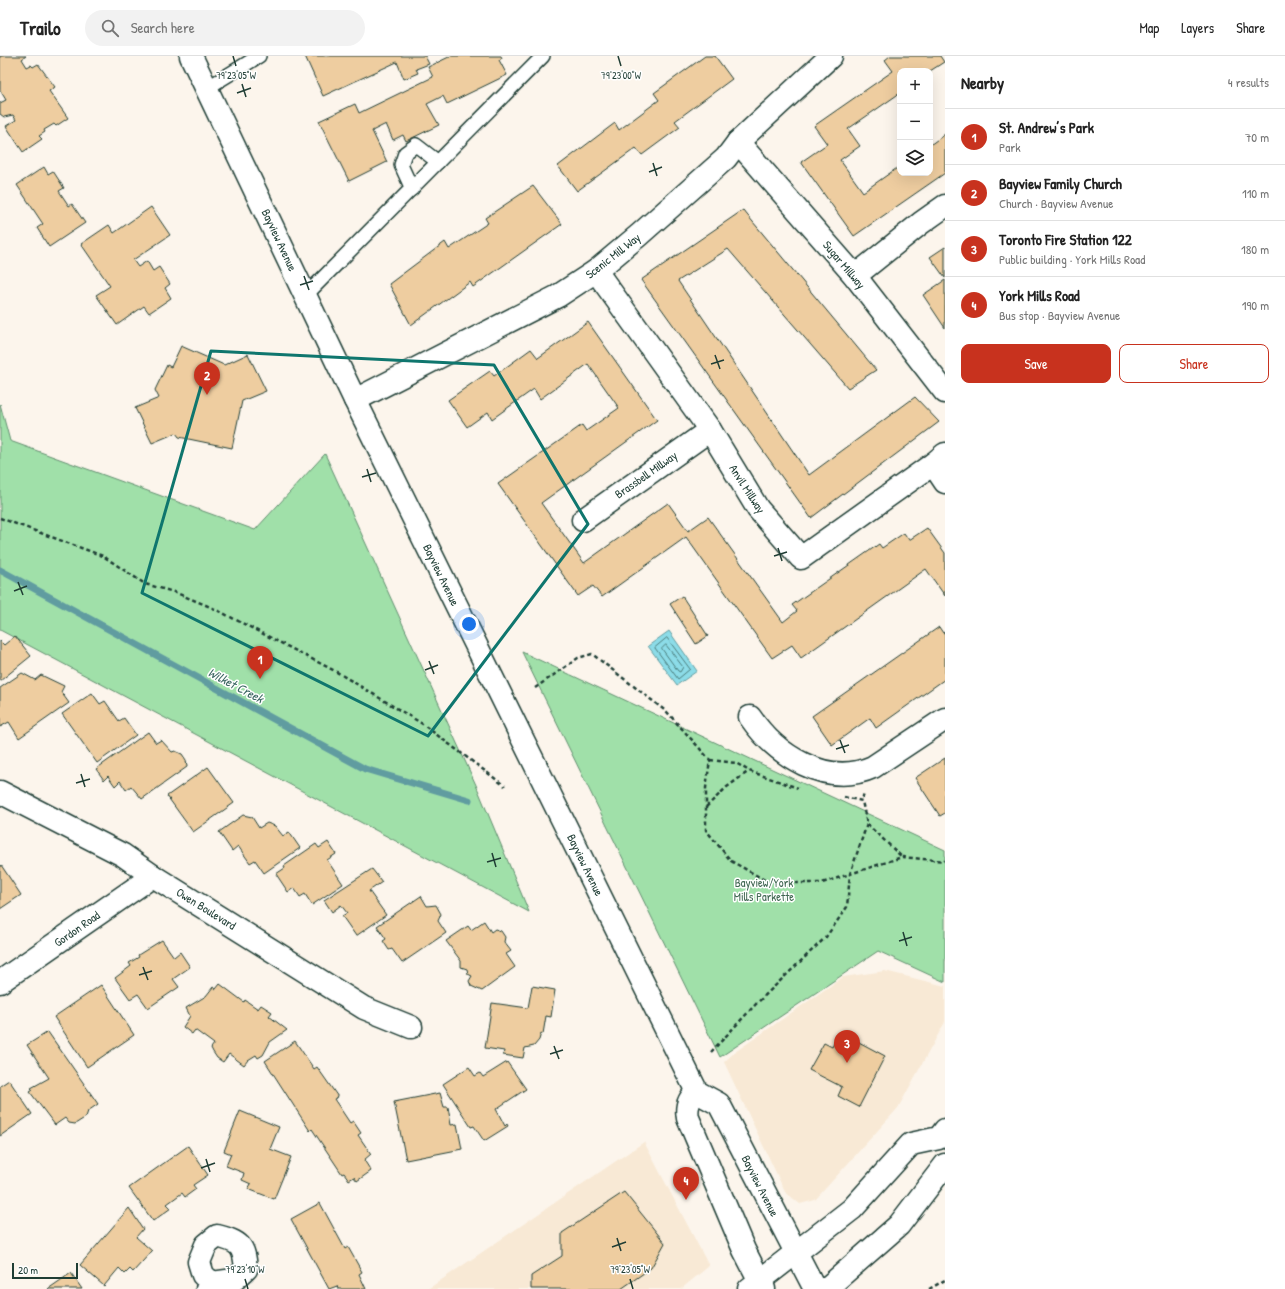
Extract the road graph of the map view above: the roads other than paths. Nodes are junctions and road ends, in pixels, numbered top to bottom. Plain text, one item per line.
1 (191, 56) edge
2 (260, 56) edge
3 (543, 56) edge
4 (821, 60) edge
5 (207, 88) junction
6 (738, 142) junction
7 (438, 162) junction
8 (412, 189) junction
9 (945, 206) edge
10 (596, 271) junction
11 (855, 276) junction
12 (305, 296) junction
13 (945, 392) edge
14 (355, 400) junction
15 (710, 430) junction
16 (941, 466) edge
17 (583, 520) dead end
18 (750, 717) dead end
19 (945, 719) edge
20 (0, 792) edge
21 (153, 876) junction
22 (0, 982) edge
23 (412, 1027) dead end
24 (697, 1092) junction
25 (942, 1134) edge
26 (945, 1161) edge
27 (945, 1165) edge
28 (796, 1254) junction
29 (758, 1286) edge
30 (814, 1289) edge
31 (826, 1289) edge

1 - 5 street, Bayview Avenue
2 - 5 lane
3 - 7 lane
4 - 6 street, Scenic Mill Way
5 - 12 street, Bayview Avenue
6 - 10 street, Scenic Mill Way
6 - 11 street, Sugar Millway
7 - 8 lane
7 - 8 lane
8 - 12 lane
9 - 11 street
10 - 14 street, Scenic Mill Way
10 - 15 street, Anvil Millway
11 - 13 street, Sugar Millway
12 - 14 street, Bayview Avenue
14 - 24 street, Bayview Avenue
15 - 16 street, Anvil Millway
15 - 17 street, Brassbell Millway
18 - 19 street
20 - 21 street, Owen Boulevard
21 - 22 street, Gordon Road
21 - 23 street, Owen Boulevard
24 - 28 street, Bayview Avenue
24 - 29 street
25 - 26 street
25 - 28 street
27 - 31 street
28 - 29 street
28 - 30 street, Bayview Avenue

